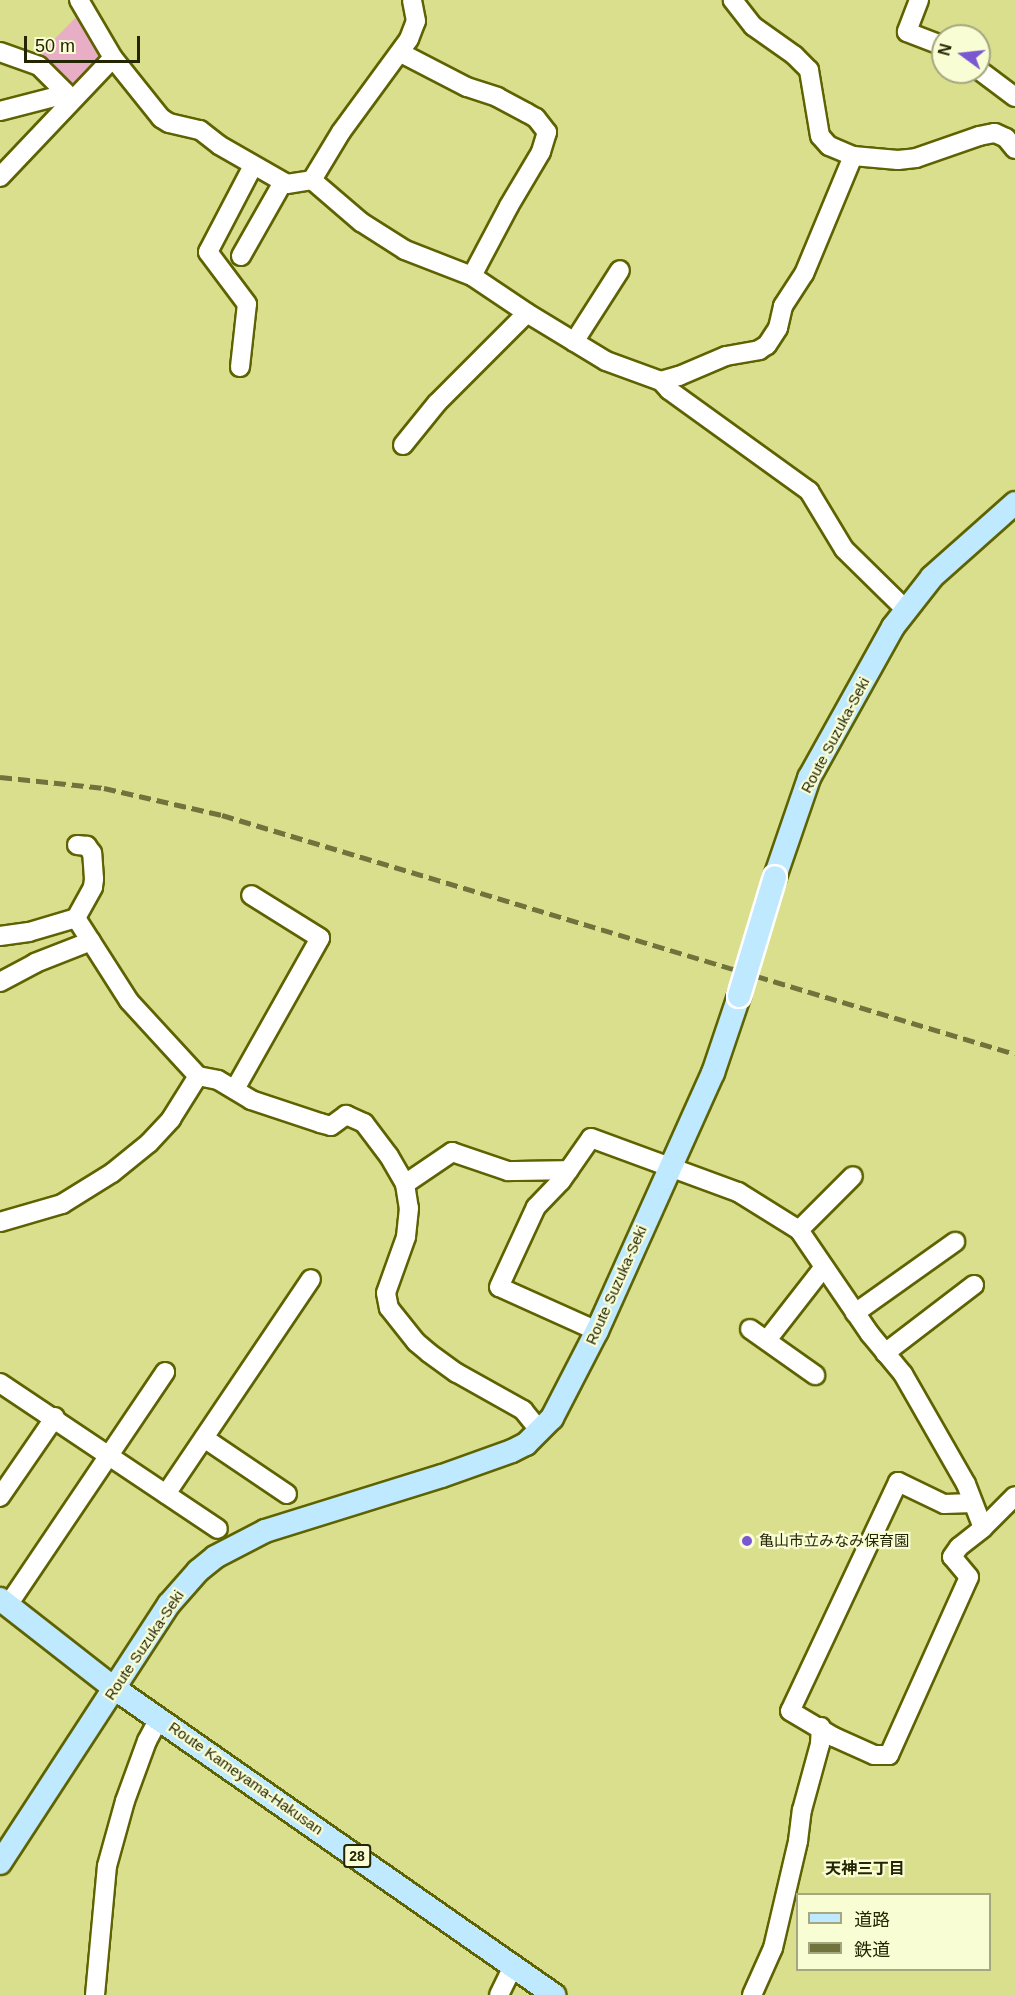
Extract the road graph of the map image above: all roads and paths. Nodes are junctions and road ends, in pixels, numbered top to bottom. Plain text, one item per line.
1 (79, 0) edge
2 (412, 0) edge
3 (733, 0) edge
4 (919, 0) edge
5 (931, 41) edge
6 (0, 52) edge
7 (401, 53) junction
8 (113, 58) junction
9 (991, 79) edge
10 (69, 97) junction
11 (1015, 97) edge
12 (0, 111) edge
13 (1015, 149) edge
14 (853, 156) junction
15 (253, 166) junction
16 (0, 177) edge
17 (312, 180) junction
18 (283, 182) junction
19 (241, 256) dead end
20 (620, 270) dead end
21 (472, 276) junction
22 (527, 314) junction
23 (574, 342) junction
24 (240, 367) dead end
25 (661, 381) junction
26 (403, 445) dead end
27 (1015, 502) edge
28 (905, 609) junction
29 (77, 845) dead end
30 (251, 895) dead end
31 (76, 918) junction
32 (0, 936) edge
33 (91, 942) junction
34 (0, 982) edge
35 (198, 1076) junction
36 (235, 1089) junction
37 (669, 1168) junction
38 (569, 1170) junction
39 (853, 1176) dead end
40 (405, 1184) junction
41 (0, 1222) edge
42 (799, 1230) junction
43 (955, 1242) dead end
44 (823, 1268) junction
45 (311, 1279) dead end
46 (974, 1285) dead end
47 (855, 1313) junction
48 (750, 1329) dead end
49 (597, 1331) junction
50 (767, 1340) junction
51 (885, 1353) junction
52 (165, 1372) dead end
53 (815, 1375) dead end
54 (0, 1383) edge
55 (55, 1418) junction
56 (540, 1431) junction
57 (204, 1438) junction
58 (109, 1455) junction
59 (166, 1494) junction
60 (287, 1494) dead end
61 (1015, 1496) edge
62 (0, 1497) edge
63 (973, 1503) junction
64 (983, 1528) junction
65 (218, 1529) dead end
66 (4, 1602) edge
67 (114, 1688) junction
68 (159, 1719) junction
69 (821, 1727) junction
70 (0, 1863) edge
71 (513, 1966) junction
72 (95, 1995) edge
73 (499, 1995) edge
74 (554, 1995) edge
75 (752, 1995) edge

1 - 8 street
2 - 7 street
3 - 14 street
4 - 5 street
6 - 10 street
7 - 17 street
7 - 21 street
8 - 10 street
8 - 15 street
9 - 11 street
10 - 12 street
10 - 16 street
13 - 14 street
14 - 25 street
15 - 18 street
15 - 24 street
17 - 18 street
17 - 21 street
18 - 19 street
20 - 23 street
21 - 22 street
22 - 23 street
22 - 26 street
23 - 25 street
25 - 28 street
27 - 28 main road, Route Suzuka-Seki
28 - 37 main road, Route Suzuka-Seki, bridge
29 - 31 street
30 - 36 street
31 - 32 street
31 - 33 street
33 - 34 street
33 - 35 street
35 - 36 street
35 - 41 street
36 - 40 street
37 - 38 street
37 - 42 street
37 - 49 main road, Route Suzuka-Seki
38 - 40 street
38 - 49 street
39 - 42 street
40 - 56 street
42 - 44 street
43 - 47 street
44 - 47 street
44 - 50 street
45 - 57 street
46 - 51 street
47 - 51 street
48 - 50 street
49 - 56 main road, Route Suzuka-Seki
50 - 53 street
51 - 63 street
52 - 58 street
54 - 55 street
55 - 58 street
55 - 62 street
56 - 67 main road, Route Suzuka-Seki
57 - 59 street
57 - 60 street
58 - 59 street
58 - 66 street
59 - 65 street
61 - 64 street
63 - 64 street
63 - 69 street
64 - 69 street
66 - 67 main road, Route Kameyama-Hakusan / 28
67 - 68 main road, Route Kameyama-Hakusan / 28
67 - 70 main road, Route Suzuka-Seki
68 - 71 main road, Route Kameyama-Hakusan / 28
68 - 72 street
69 - 75 street
71 - 73 street
71 - 74 main road, Route Kameyama-Hakusan / 28

